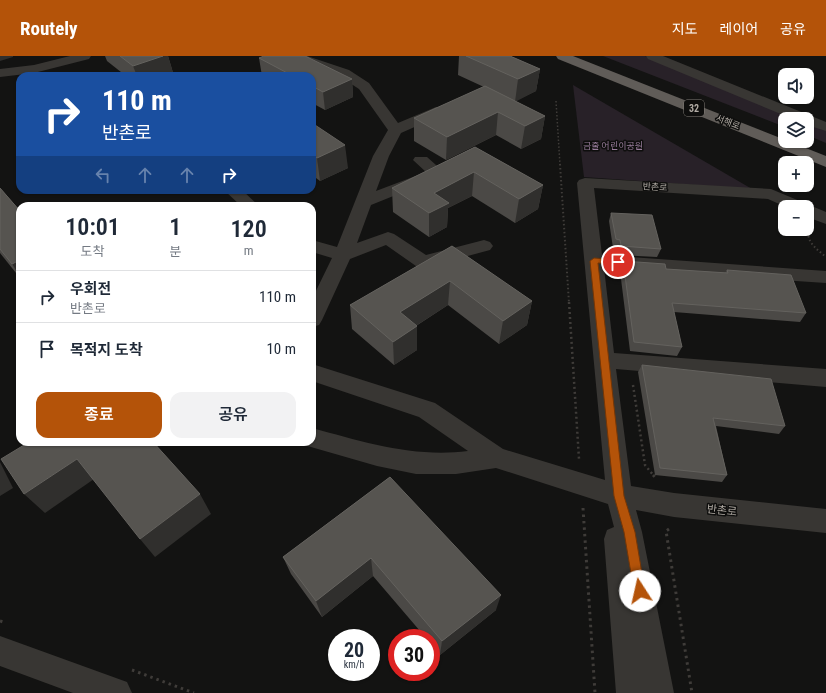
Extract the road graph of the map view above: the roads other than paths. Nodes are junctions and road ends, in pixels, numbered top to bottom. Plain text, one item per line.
1 (50, 56) edge
2 (85, 56) edge
3 (295, 56) edge
4 (562, 56) edge
5 (587, 56) edge
6 (652, 56) edge
7 (0, 69) edge
8 (0, 73) edge
9 (452, 104) edge
10 (789, 112) edge
11 (814, 122) edge
12 (826, 127) edge
13 (395, 130) junction
14 (778, 130) edge
15 (814, 144) edge
16 (826, 149) edge
17 (420, 160) dead end
18 (826, 162) edge
19 (237, 194) edge
20 (784, 200) edge
21 (246, 202) edge
22 (363, 202) junction
23 (814, 213) edge
24 (826, 218) edge
25 (484, 246) dead end
26 (316, 247) edge
27 (343, 255) junction
28 (594, 261) junction
29 (826, 277) edge
30 (316, 312) edge
31 (605, 360) junction
32 (316, 373) edge
33 (826, 378) edge
34 (316, 439) edge
35 (496, 457) junction
36 (619, 496) junction
37 (826, 521) edge
38 (0, 651) edge
39 (116, 693) edge
40 (632, 693) edge
41 (658, 693) edge

1 - 7 street
2 - 8 street
3 - 13 street
4 - 18 highway, 서해로 / 32
5 - 14 highway, 서해로 / 32
6 - 10 street
9 - 13 street
11 - 12 street
13 - 22 street
15 - 16 highway
17 - 22 street
19 - 21 street
20 - 28 street, 반촌로
22 - 27 street
23 - 24 street
25 - 27 street
26 - 27 street
27 - 30 street
28 - 29 street
28 - 31 street, 반촌로
31 - 33 street
31 - 36 street, 반촌로
32 - 35 street
34 - 35 street
35 - 36 street
36 - 37 street, 반촌로
36 - 40 street
36 - 41 street, 반촌로
38 - 39 street

